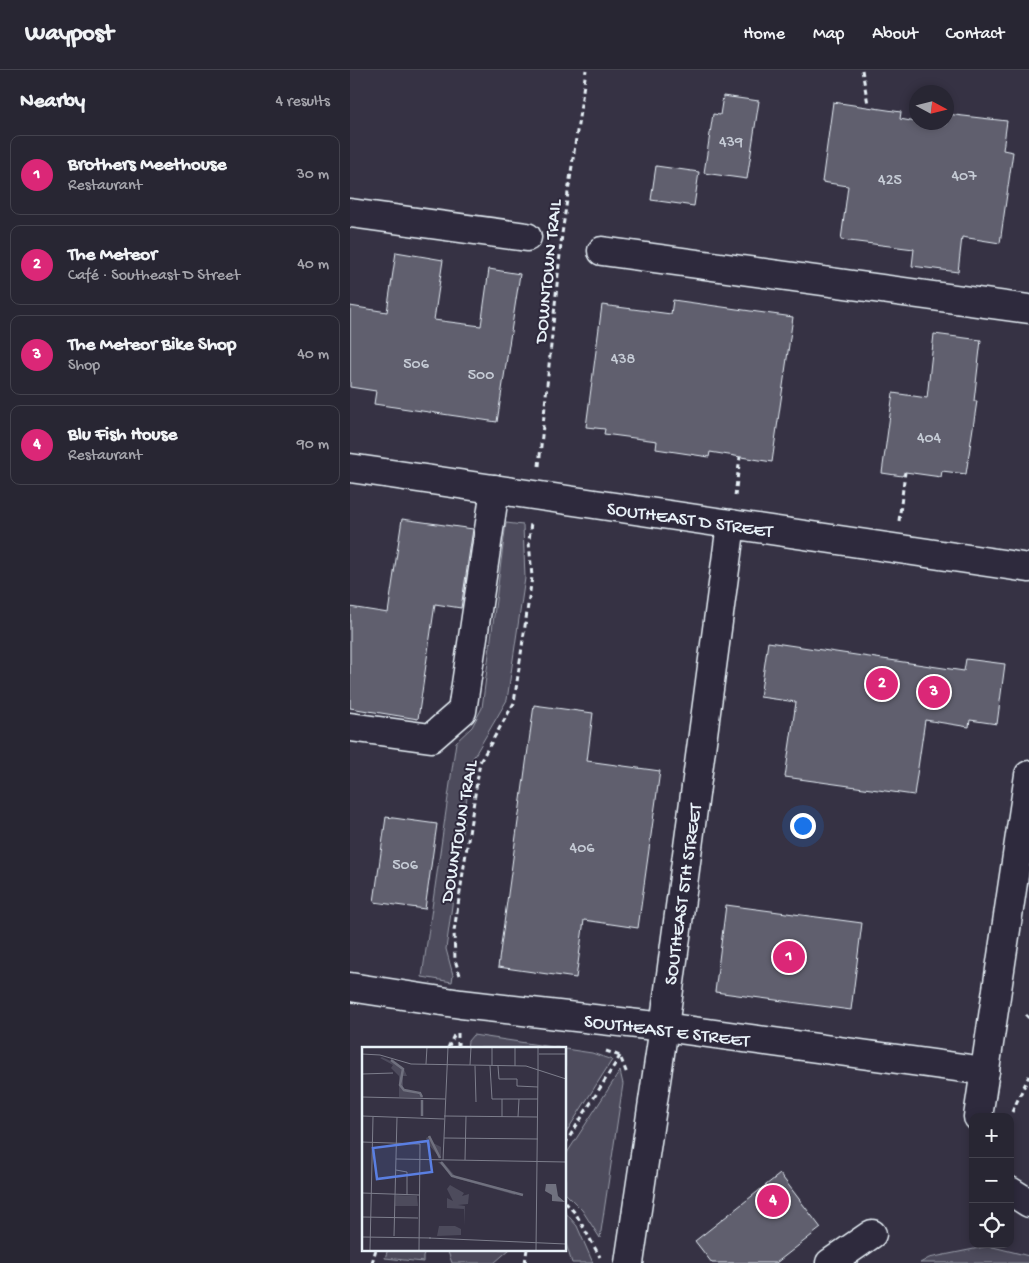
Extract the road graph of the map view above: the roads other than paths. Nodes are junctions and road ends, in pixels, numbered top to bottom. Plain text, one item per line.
1 (350, 213) edge
2 (527, 237) dead end
3 (602, 251) dead end
4 (1029, 309) edge
5 (350, 468) edge
6 (495, 490) junction
7 (731, 524) junction
8 (1029, 568) edge
9 (350, 727) edge
10 (1029, 775) edge
11 (350, 987) edge
12 (664, 1027) junction
13 (985, 1071) junction
14 (979, 1113) edge
15 (1014, 1194) edge
16 (1029, 1203) edge
17 (872, 1234) dead end
18 (616, 1262) edge
19 (830, 1263) edge

1 - 2 street
3 - 4 street
5 - 6 street, SOUTHEAST D STREET
6 - 7 street, SOUTHEAST D STREET
6 - 9 street
7 - 8 street, SOUTHEAST D STREET
7 - 12 street, SOUTHEAST 5TH STREET
10 - 13 street
11 - 12 street, SOUTHEAST E STREET
12 - 13 street, SOUTHEAST E STREET
12 - 18 street, SOUTHEAST 5TH STREET
13 - 14 street
15 - 16 street
17 - 19 street

